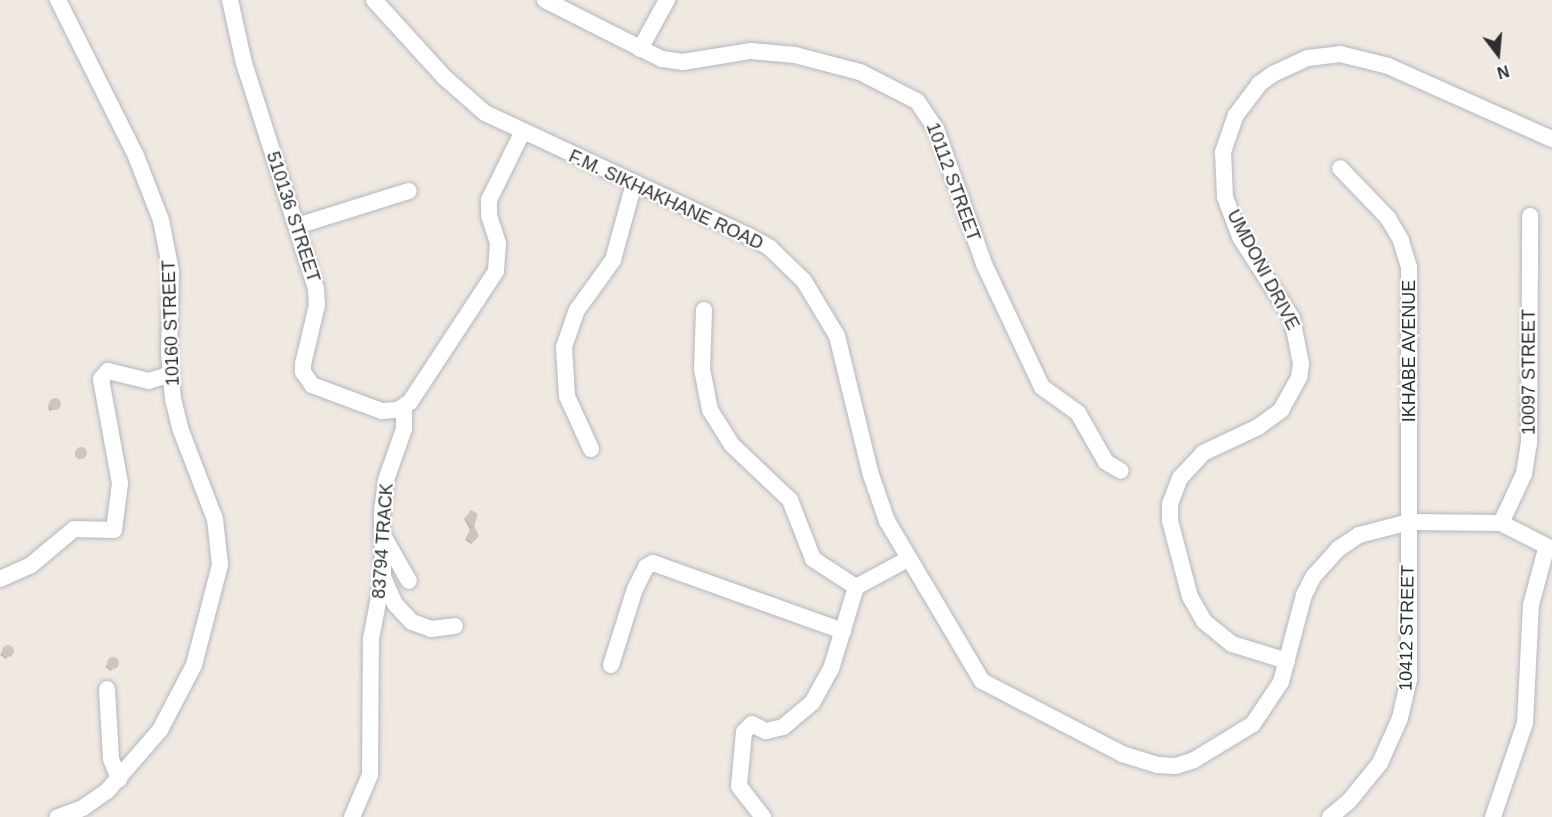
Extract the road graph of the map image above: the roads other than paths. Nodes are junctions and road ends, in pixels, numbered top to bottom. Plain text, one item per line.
1 (58, 0) edge
2 (230, 0) edge
3 (545, 0) edge
4 (668, 0) edge
5 (377, 1) edge
6 (640, 49) junction
7 (522, 133) junction
8 (1552, 139) edge
9 (1340, 168) dead end
10 (634, 183) junction
11 (409, 192) dead end
12 (1530, 216) dead end
13 (297, 226) junction
14 (704, 310) dead end
15 (171, 374) junction
16 (404, 407) junction
17 (591, 449) dead end
18 (1121, 471) dead end
19 (1409, 522) junction
20 (1501, 523) junction
21 (382, 533) junction
22 (1549, 549) edge
23 (908, 559) junction
24 (383, 576) junction
25 (0, 579) edge
26 (409, 581) dead end
27 (856, 587) junction
28 (455, 626) dead end
29 (843, 631) junction
30 (1287, 661) junction
31 (611, 665) dead end
32 (107, 689) dead end
33 (119, 779) junction
34 (58, 817) edge
35 (352, 817) edge
36 (762, 817) edge
37 (771, 817) edge
38 (1330, 817) edge
39 (1493, 817) edge

1 - 15 street, 10160 STREET
2 - 13 street, 510136 STREET
3 - 6 street, 10112 STREET
4 - 6 street
5 - 7 street, F.M. SIKHAKHANE ROAD
6 - 18 street, 10112 STREET
7 - 10 street, F.M. SIKHAKHANE ROAD
7 - 16 street
8 - 30 street, UMDONI DRIVE
9 - 19 street, IKHABE AVENUE
10 - 17 street
10 - 23 street, F.M. SIKHAKHANE ROAD
11 - 13 street
12 - 20 street, 10097 STREET
13 - 16 street, 510136 STREET
14 - 27 street
15 - 25 street
15 - 33 street, 10160 STREET
16 - 21 street, 83794 TRACK
19 - 20 street, F.M. SIKHAKHANE ROAD
19 - 30 street, F.M. SIKHAKHANE ROAD
19 - 38 street, 10412 STREET
20 - 22 street, F.M. SIKHAKHANE ROAD
21 - 24 street, 83794 TRACK
21 - 26 street
22 - 39 street
23 - 27 street
23 - 30 street, F.M. SIKHAKHANE ROAD
24 - 28 street
24 - 35 street, 83794 TRACK
27 - 29 street
29 - 31 street
29 - 36 street
32 - 33 street
33 - 34 street, 10160 STREET
36 - 37 street

